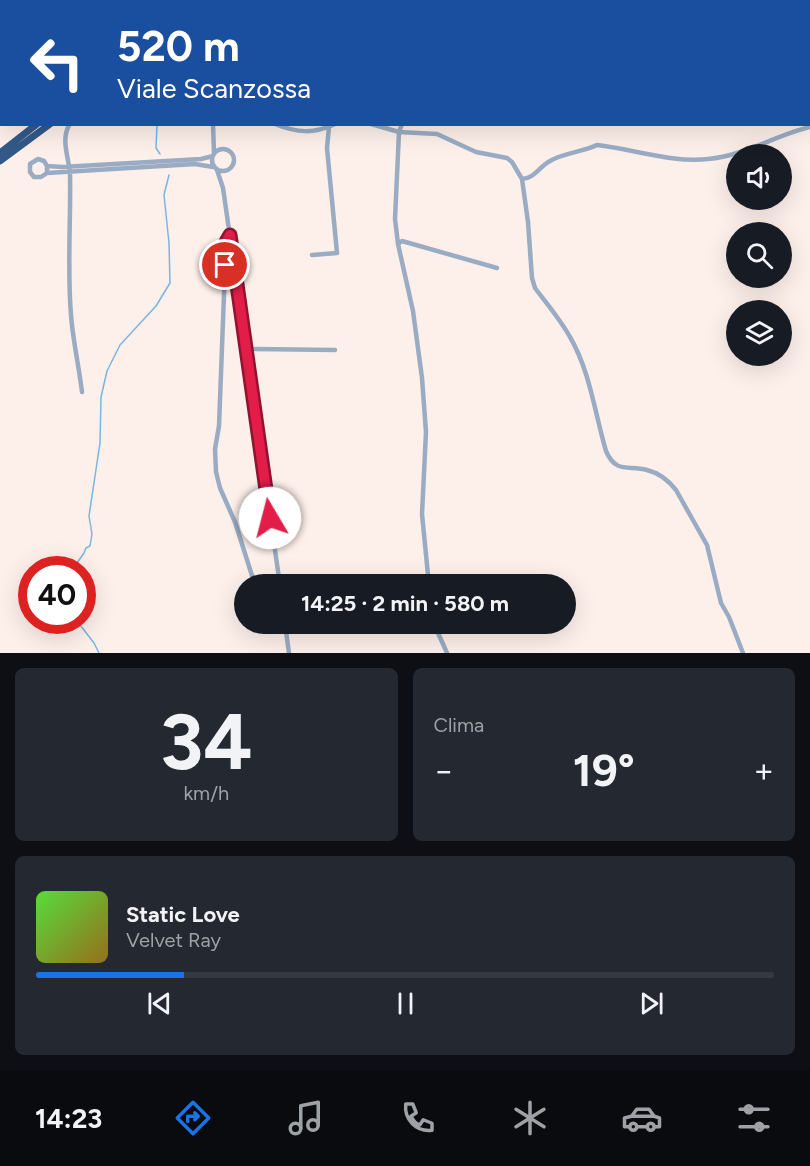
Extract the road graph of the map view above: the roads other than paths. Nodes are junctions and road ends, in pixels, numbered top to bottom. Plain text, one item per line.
1 (34, 126) edge
2 (47, 126) edge
3 (69, 126) edge
4 (213, 126) edge
5 (282, 126) edge
6 (332, 126) edge
7 (378, 126) edge
8 (401, 126) edge
9 (810, 127) edge
10 (329, 128) junction
11 (399, 132) junction
12 (215, 138) junction
13 (226, 149) junction
14 (0, 153) edge
15 (213, 155) junction
16 (0, 161) edge
17 (47, 166) junction
18 (215, 168) junction
19 (69, 169) junction
20 (230, 170) junction
21 (47, 172) junction
22 (522, 179) junction
23 (223, 188) junction
24 (230, 235) junction
25 (398, 244) junction
26 (312, 255) dead end
27 (497, 268) dead end
28 (247, 349) junction
29 (334, 350) dead end
30 (82, 392) dead end
31 (252, 574) edge
32 (278, 574) edge
33 (428, 574) edge
34 (286, 634) edge
35 (438, 634) edge
36 (289, 653) edge
37 (447, 653) edge
38 (743, 653) edge

1 - 14 highway
2 - 16 highway
3 - 19 street
4 - 12 street
5 - 10 street
6 - 10 street
7 - 11 street
8 - 11 street
9 - 22 street
10 - 26 street
11 - 22 street
11 - 25 street
12 - 13 street
12 - 15 street
13 - 15 street
13 - 20 street
15 - 18 street
15 - 19 street
17 - 19 street
17 - 21 street
17 - 21 street
18 - 19 street
18 - 20 street
18 - 23 street
19 - 21 street
19 - 30 street
20 - 23 street
22 - 38 street
23 - 24 street
24 - 28 street
24 - 31 street
25 - 27 street
25 - 33 street
28 - 29 street
28 - 32 street
34 - 36 street
35 - 37 street

